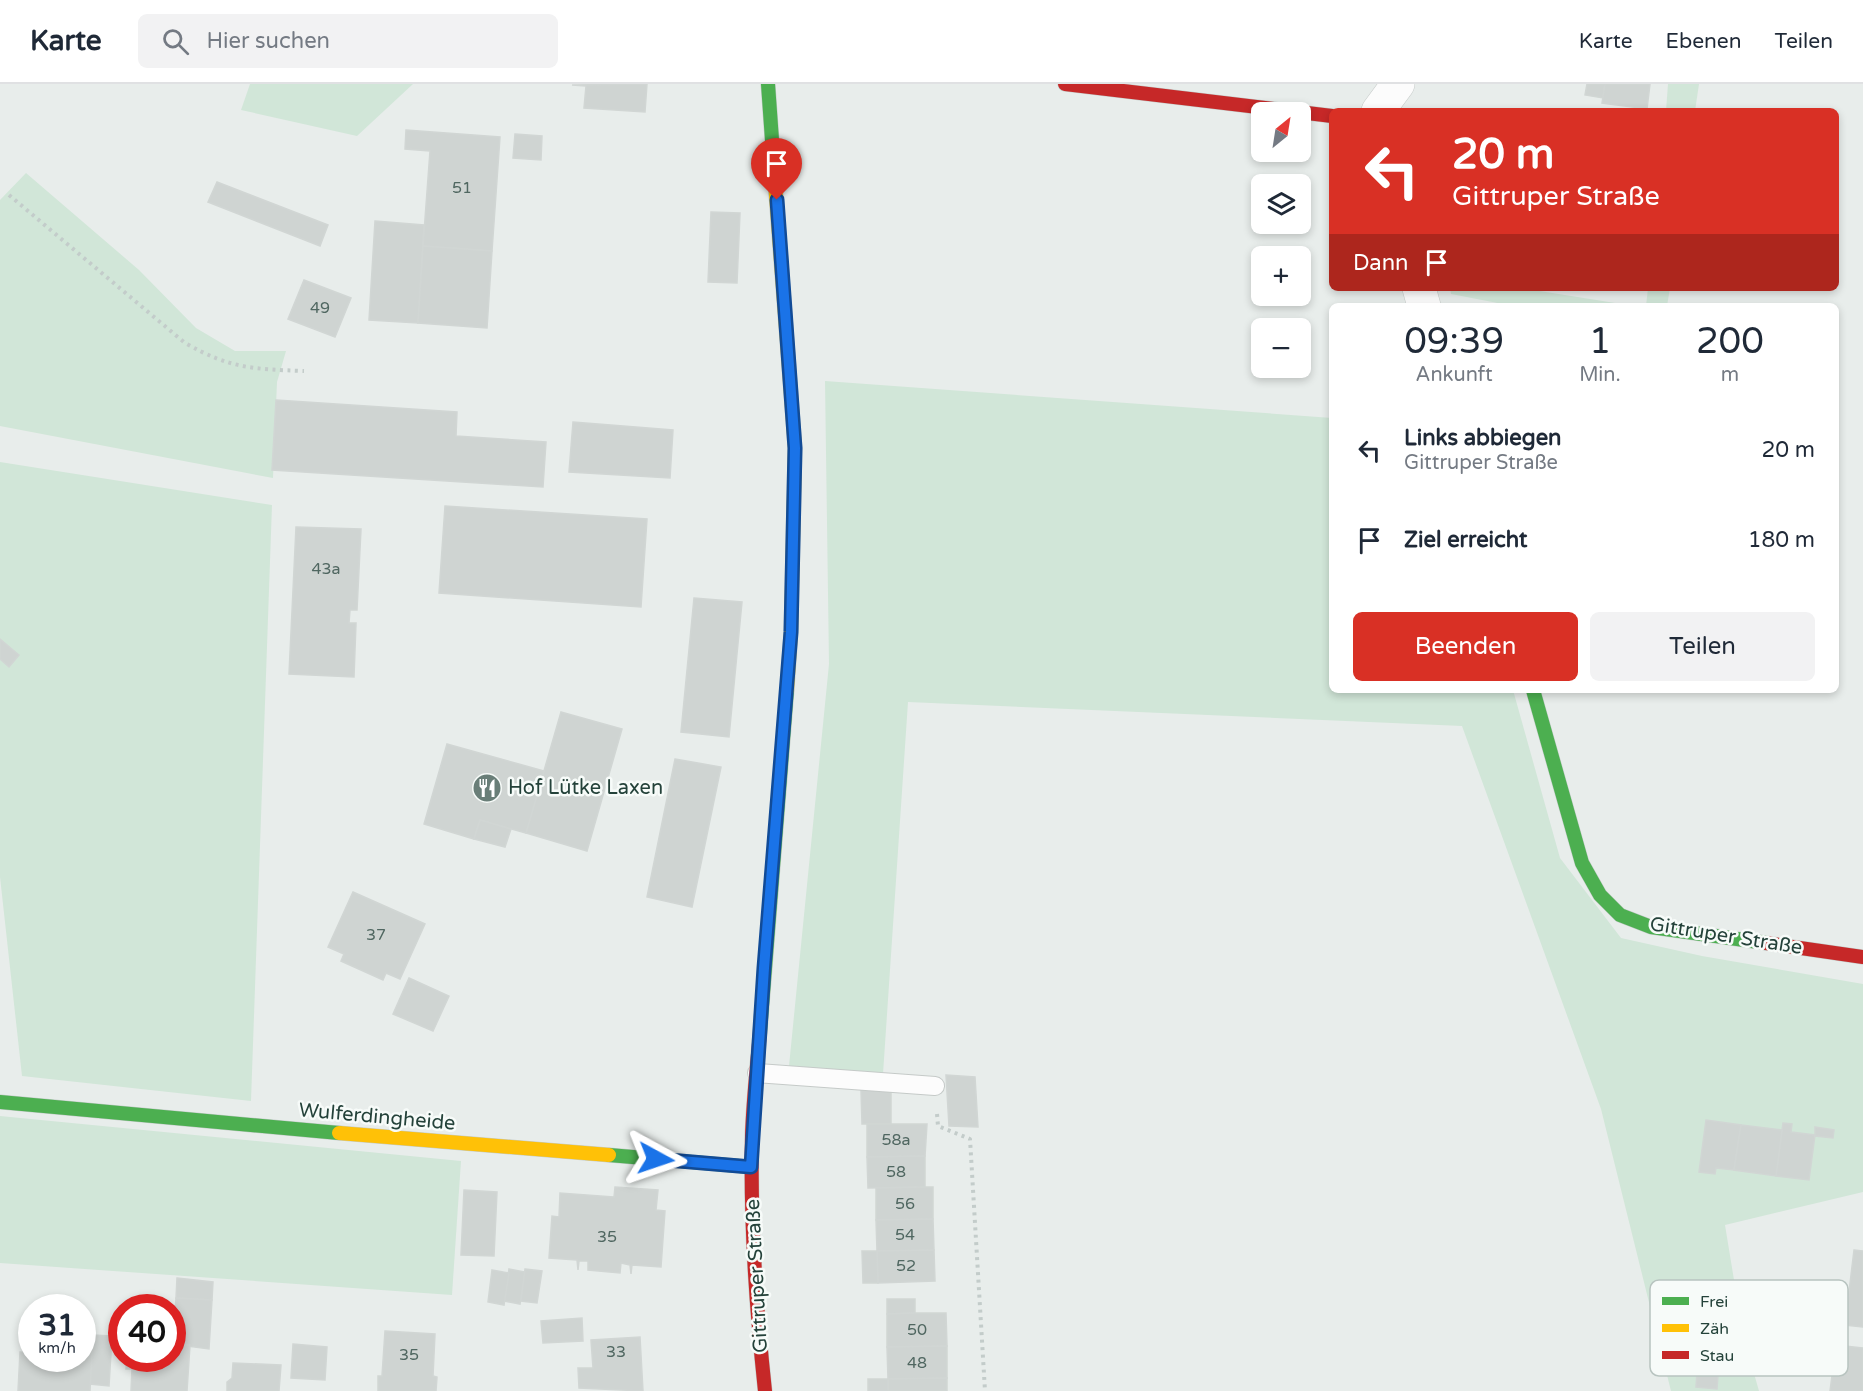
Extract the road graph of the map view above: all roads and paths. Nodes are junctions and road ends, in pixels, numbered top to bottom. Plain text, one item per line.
1 (768, 84) edge
2 (1065, 84) edge
3 (1398, 84) edge
4 (1380, 108) edge
5 (1329, 116) edge
6 (9, 195) dead end
7 (304, 371) dead end
8 (1534, 693) edge
9 (1863, 957) edge
10 (757, 1072) junction
11 (935, 1086) joint
12 (0, 1099) edge
13 (751, 1167) junction
14 (765, 1391) edge
15 (986, 1391) edge

1 - 10 street, Gittruper Straße
2 - 5 street
3 - 4 street
6 - 7 path
8 - 9 street, Gittruper Straße
10 - 11 lane
10 - 13 street, Gittruper Straße
11 - 15 path
12 - 13 street, Wulferdingheide
13 - 14 street, Gittruper Straße

